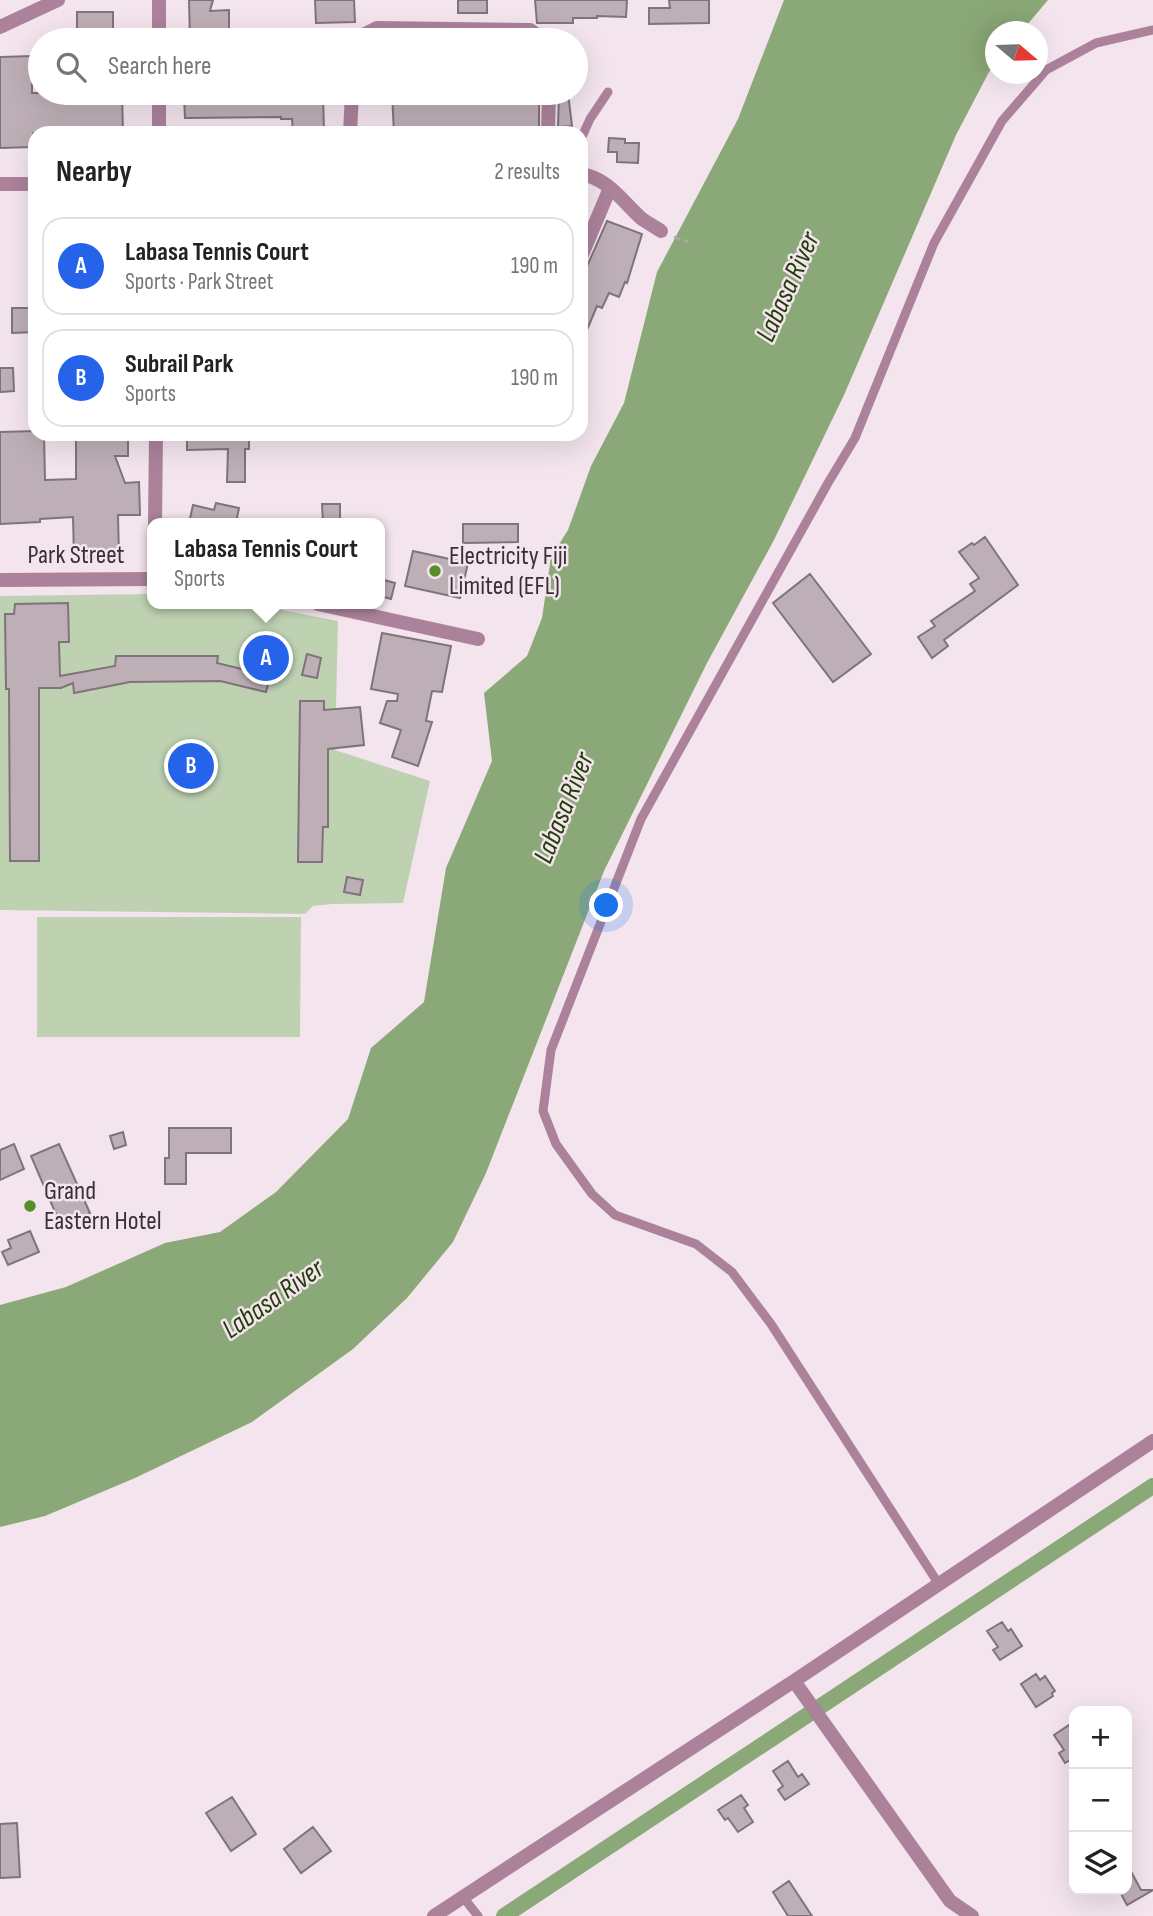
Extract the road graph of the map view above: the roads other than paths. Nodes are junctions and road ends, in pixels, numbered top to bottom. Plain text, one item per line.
1 (58, 0) edge
2 (159, 0) edge
3 (0, 27) edge
4 (159, 28) edge
5 (1153, 30) edge
6 (608, 92) dead end
7 (159, 105) edge
8 (351, 105) edge
9 (549, 105) edge
10 (159, 126) edge
11 (350, 126) edge
12 (548, 126) edge
13 (587, 126) edge
14 (588, 175) edge
15 (0, 184) edge
16 (28, 184) edge
17 (610, 188) junction
18 (661, 231) dead end
19 (588, 240) edge
20 (156, 441) edge
21 (155, 518) edge
22 (147, 579) edge
23 (0, 580) edge
24 (341, 609) edge
25 (478, 639) dead end
26 (1153, 1441) edge
27 (938, 1583) junction
28 (798, 1687) junction
29 (463, 1897) junction
30 (434, 1916) edge
31 (478, 1916) edge
32 (972, 1916) edge

1 - 3 street
2 - 4 street
5 - 27 lane
6 - 13 lane
7 - 10 street
8 - 11 street
9 - 12 street
14 - 17 street
15 - 16 street
17 - 18 street
17 - 19 street
20 - 21 street
22 - 23 street, Park Street
24 - 25 street
26 - 27 street
27 - 28 street
28 - 29 street
28 - 32 street
29 - 30 street
29 - 31 lane

